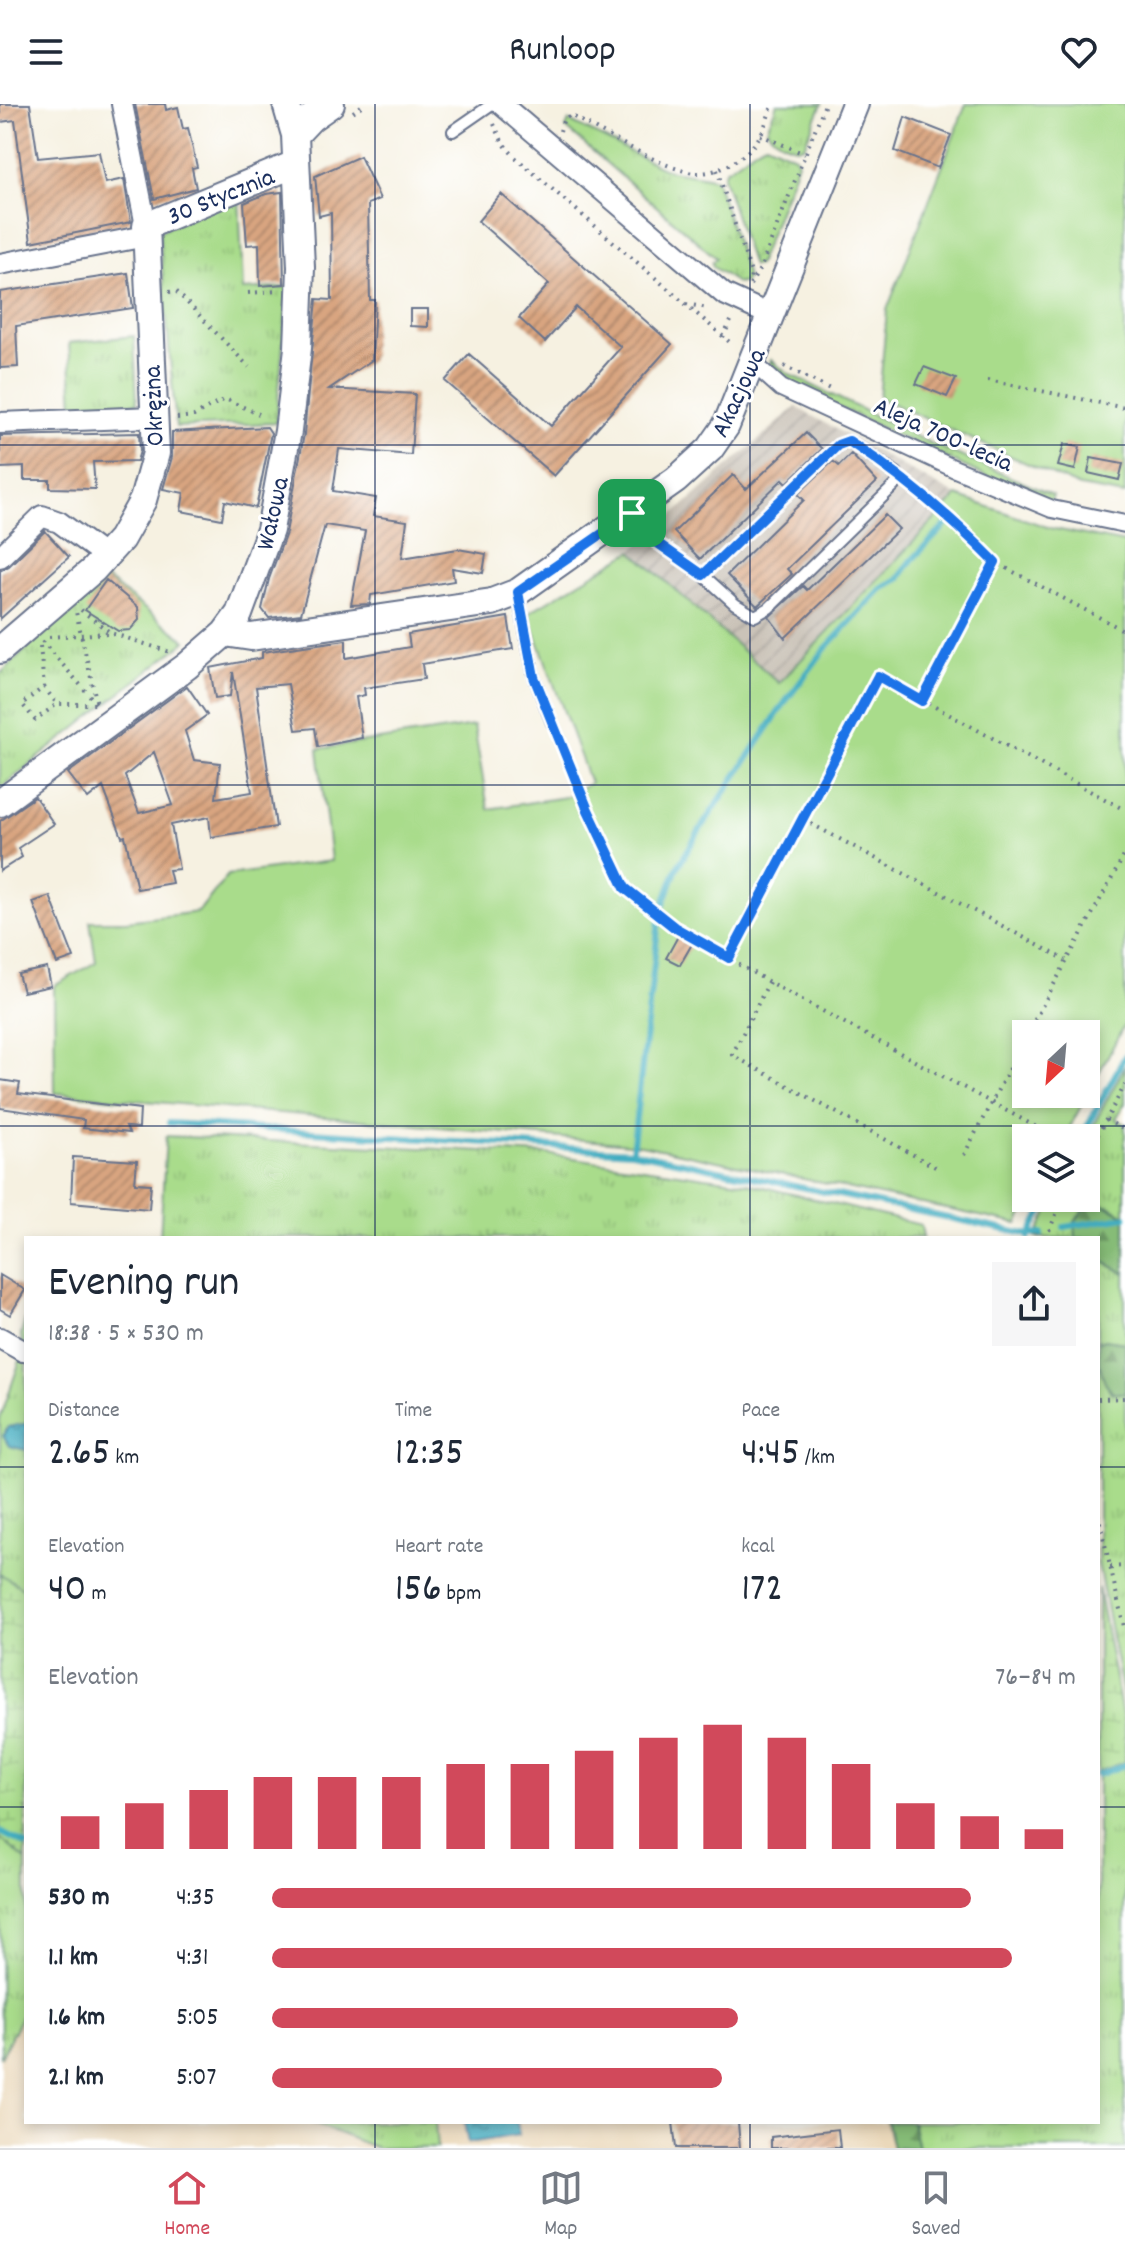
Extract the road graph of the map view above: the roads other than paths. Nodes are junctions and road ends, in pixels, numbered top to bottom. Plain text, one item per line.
1 (122, 104) edge
2 (286, 104) edge
3 (331, 104) edge
4 (855, 104) edge
5 (493, 105) edge
6 (453, 131) dead end
7 (295, 135) junction
8 (295, 164) junction
9 (146, 235) junction
10 (0, 264) edge
11 (772, 316) junction
12 (764, 361) junction
13 (154, 417) junction
14 (0, 423) edge
15 (632, 513) junction
16 (1125, 524) edge
17 (105, 556) junction
18 (0, 557) edge
19 (703, 575) junction
20 (518, 592) junction
21 (225, 633) junction
22 (0, 650) edge
23 (552, 723) road end
24 (0, 803) edge
25 (0, 1338) edge
26 (24, 1352) edge

1 - 9 street, Okrężna
2 - 7 street, Wałowa
3 - 7 street, 30 Stycznia
4 - 11 street, Akacjowa
5 - 6 lane
5 - 11 street
7 - 8 street, Wałowa
8 - 9 street, 30 Stycznia
8 - 21 street, Wałowa
9 - 10 street, 30 Stycznia
9 - 13 street, Okrężna
11 - 12 street, Akacjowa
12 - 15 street, Akacjowa
12 - 16 street, Aleja 700-lecia
13 - 14 street
13 - 17 street, Okrężna
15 - 19 lane
15 - 20 street, Akacjowa
17 - 18 street
17 - 22 street, Okrężna
19 - 19 lane
20 - 21 street, Akacjowa
20 - 23 lane
21 - 24 street, Wałowa
25 - 26 street

